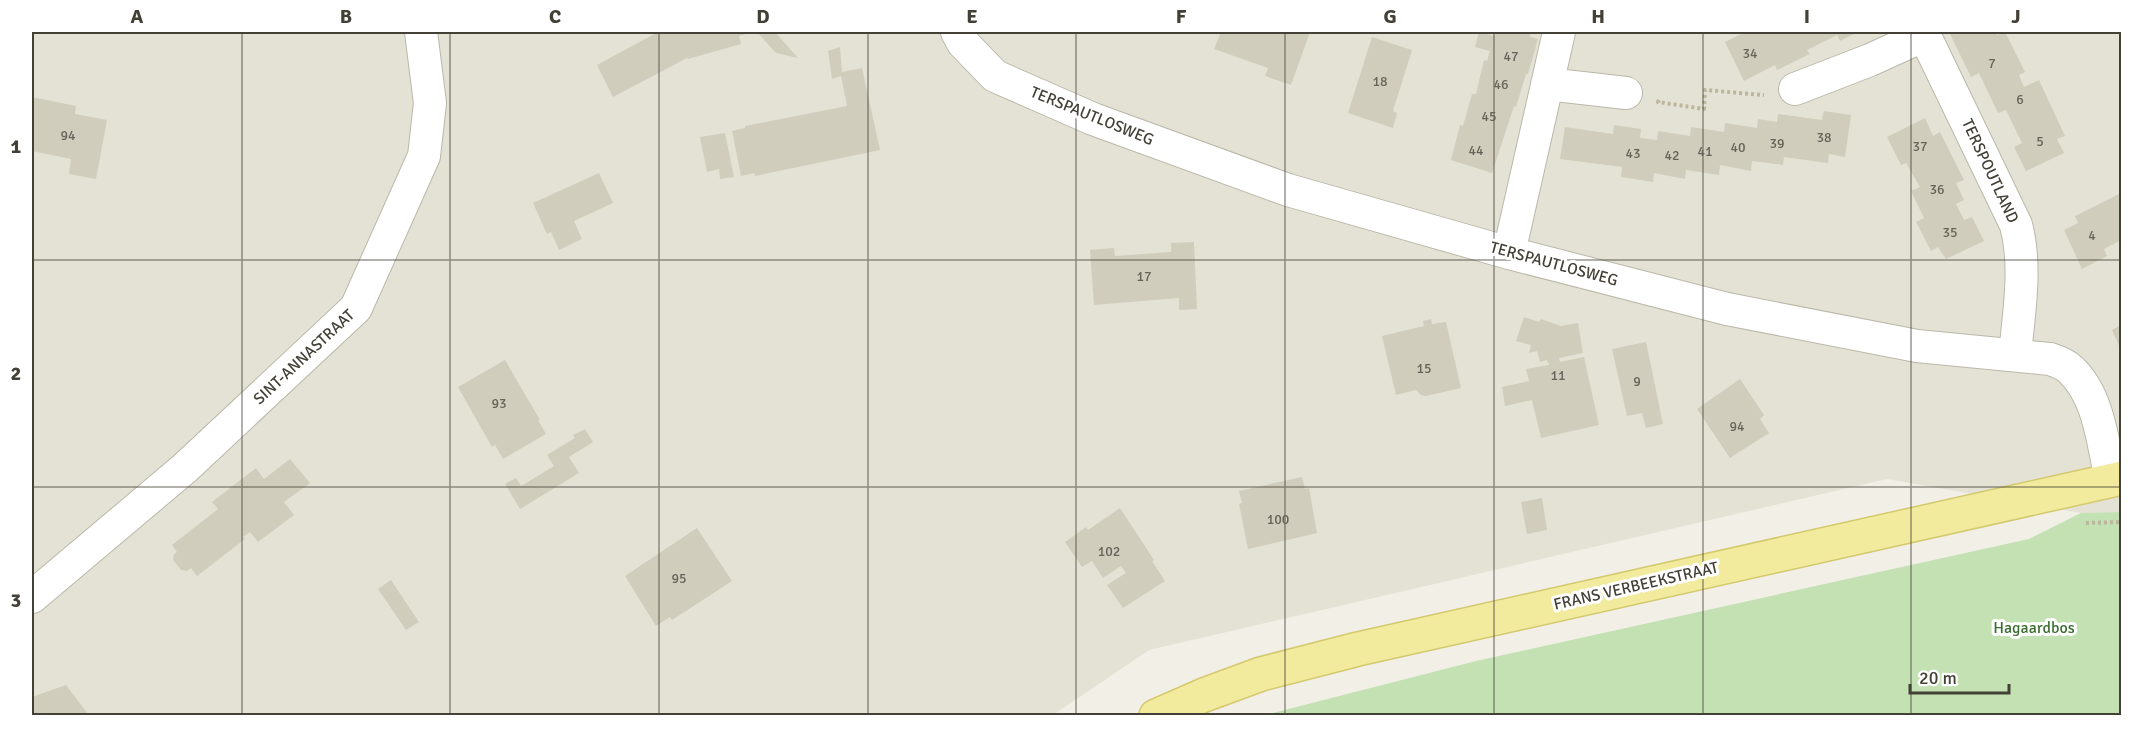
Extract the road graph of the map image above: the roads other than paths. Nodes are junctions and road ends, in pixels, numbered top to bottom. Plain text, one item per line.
1 (422, 32) edge
2 (957, 32) edge
3 (1559, 32) edge
4 (1924, 34) edge
5 (1547, 84) junction
6 (1794, 89) road end
7 (1626, 93) road end
8 (1509, 253) junction
9 (2015, 354) junction
10 (2116, 479) edge
11 (32, 597) edge
12 (1156, 716) edge

1 - 11 street, SINT-ANNASTRAAT
2 - 8 street, TERSPAUTLOSWEG
3 - 5 street
4 - 6 street
4 - 9 street, TERSPOUTLAND
5 - 7 street
5 - 8 street
8 - 9 street, TERSPAUTLOSWEG
9 - 10 street, TERSPAUTLOSWEG
10 - 12 main road, FRANS VERBEEKSTRAAT

